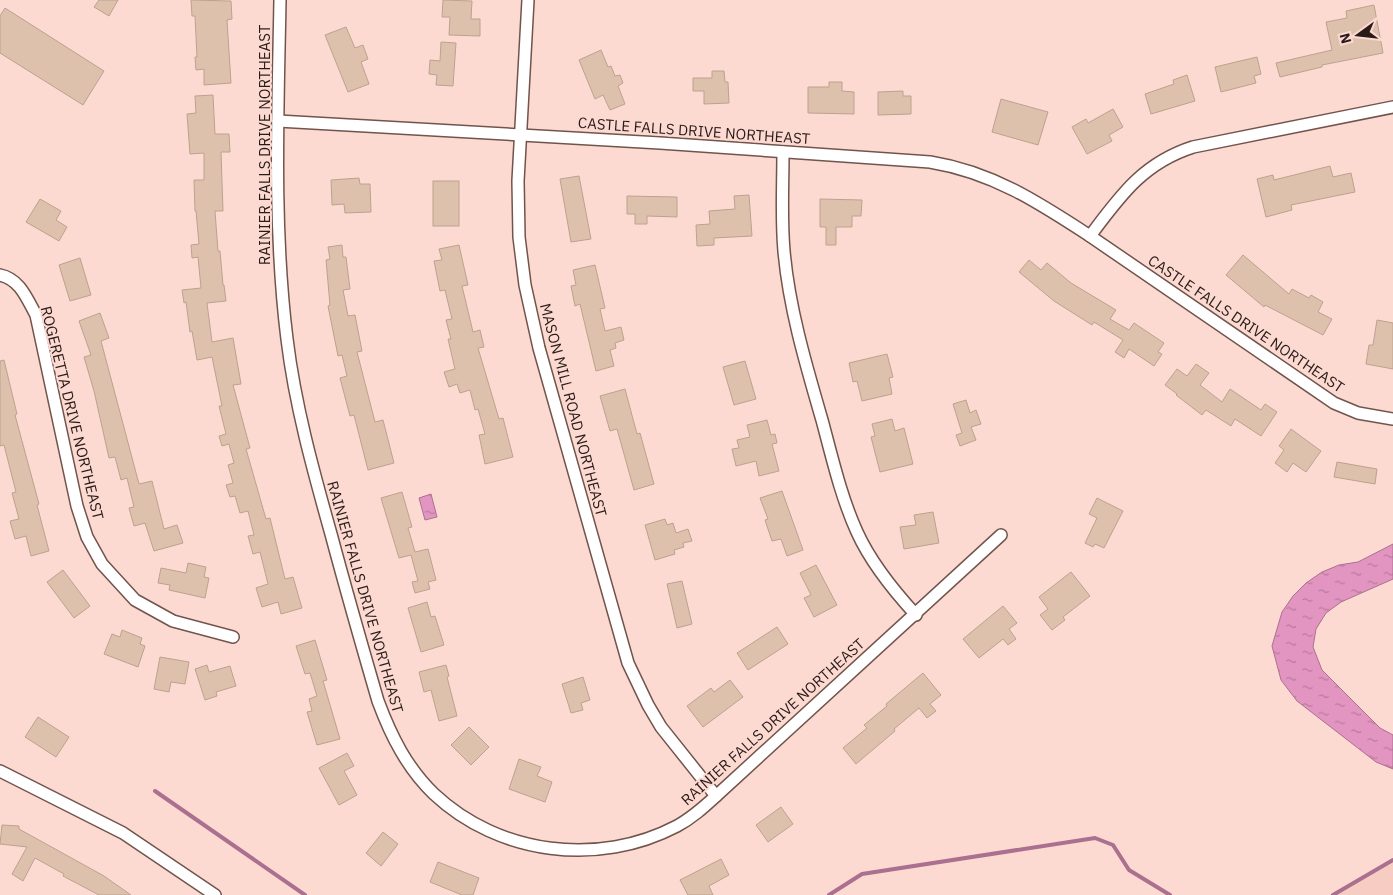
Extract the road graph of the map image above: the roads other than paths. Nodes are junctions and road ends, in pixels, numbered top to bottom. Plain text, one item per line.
1 (280, 0) edge
2 (528, 0) edge
3 (1393, 107) edge
4 (278, 121) junction
5 (520, 135) junction
6 (783, 152) junction
7 (1090, 236) junction
8 (0, 275) edge
9 (1393, 419) edge
10 (1001, 535) dead end
11 (916, 615) junction
12 (233, 637) dead end
13 (0, 770) edge
14 (716, 796) junction
15 (214, 895) edge

1 - 4 street, RAINIER FALLS DRIVE NORTHEAST
2 - 5 street, MASON MILL ROAD NORTHEAST
3 - 7 street
4 - 5 street, CASTLE FALLS DRIVE NORTHEAST
4 - 14 street, RAINIER FALLS DRIVE NORTHEAST
5 - 6 street, CASTLE FALLS DRIVE NORTHEAST
5 - 14 street, MASON MILL ROAD NORTHEAST
6 - 7 street, CASTLE FALLS DRIVE NORTHEAST
6 - 11 street
7 - 9 street, CASTLE FALLS DRIVE NORTHEAST
8 - 12 street, ROGERETTA DRIVE NORTHEAST
10 - 11 street, RAINIER FALLS DRIVE NORTHEAST
11 - 14 street, RAINIER FALLS DRIVE NORTHEAST
13 - 15 street

